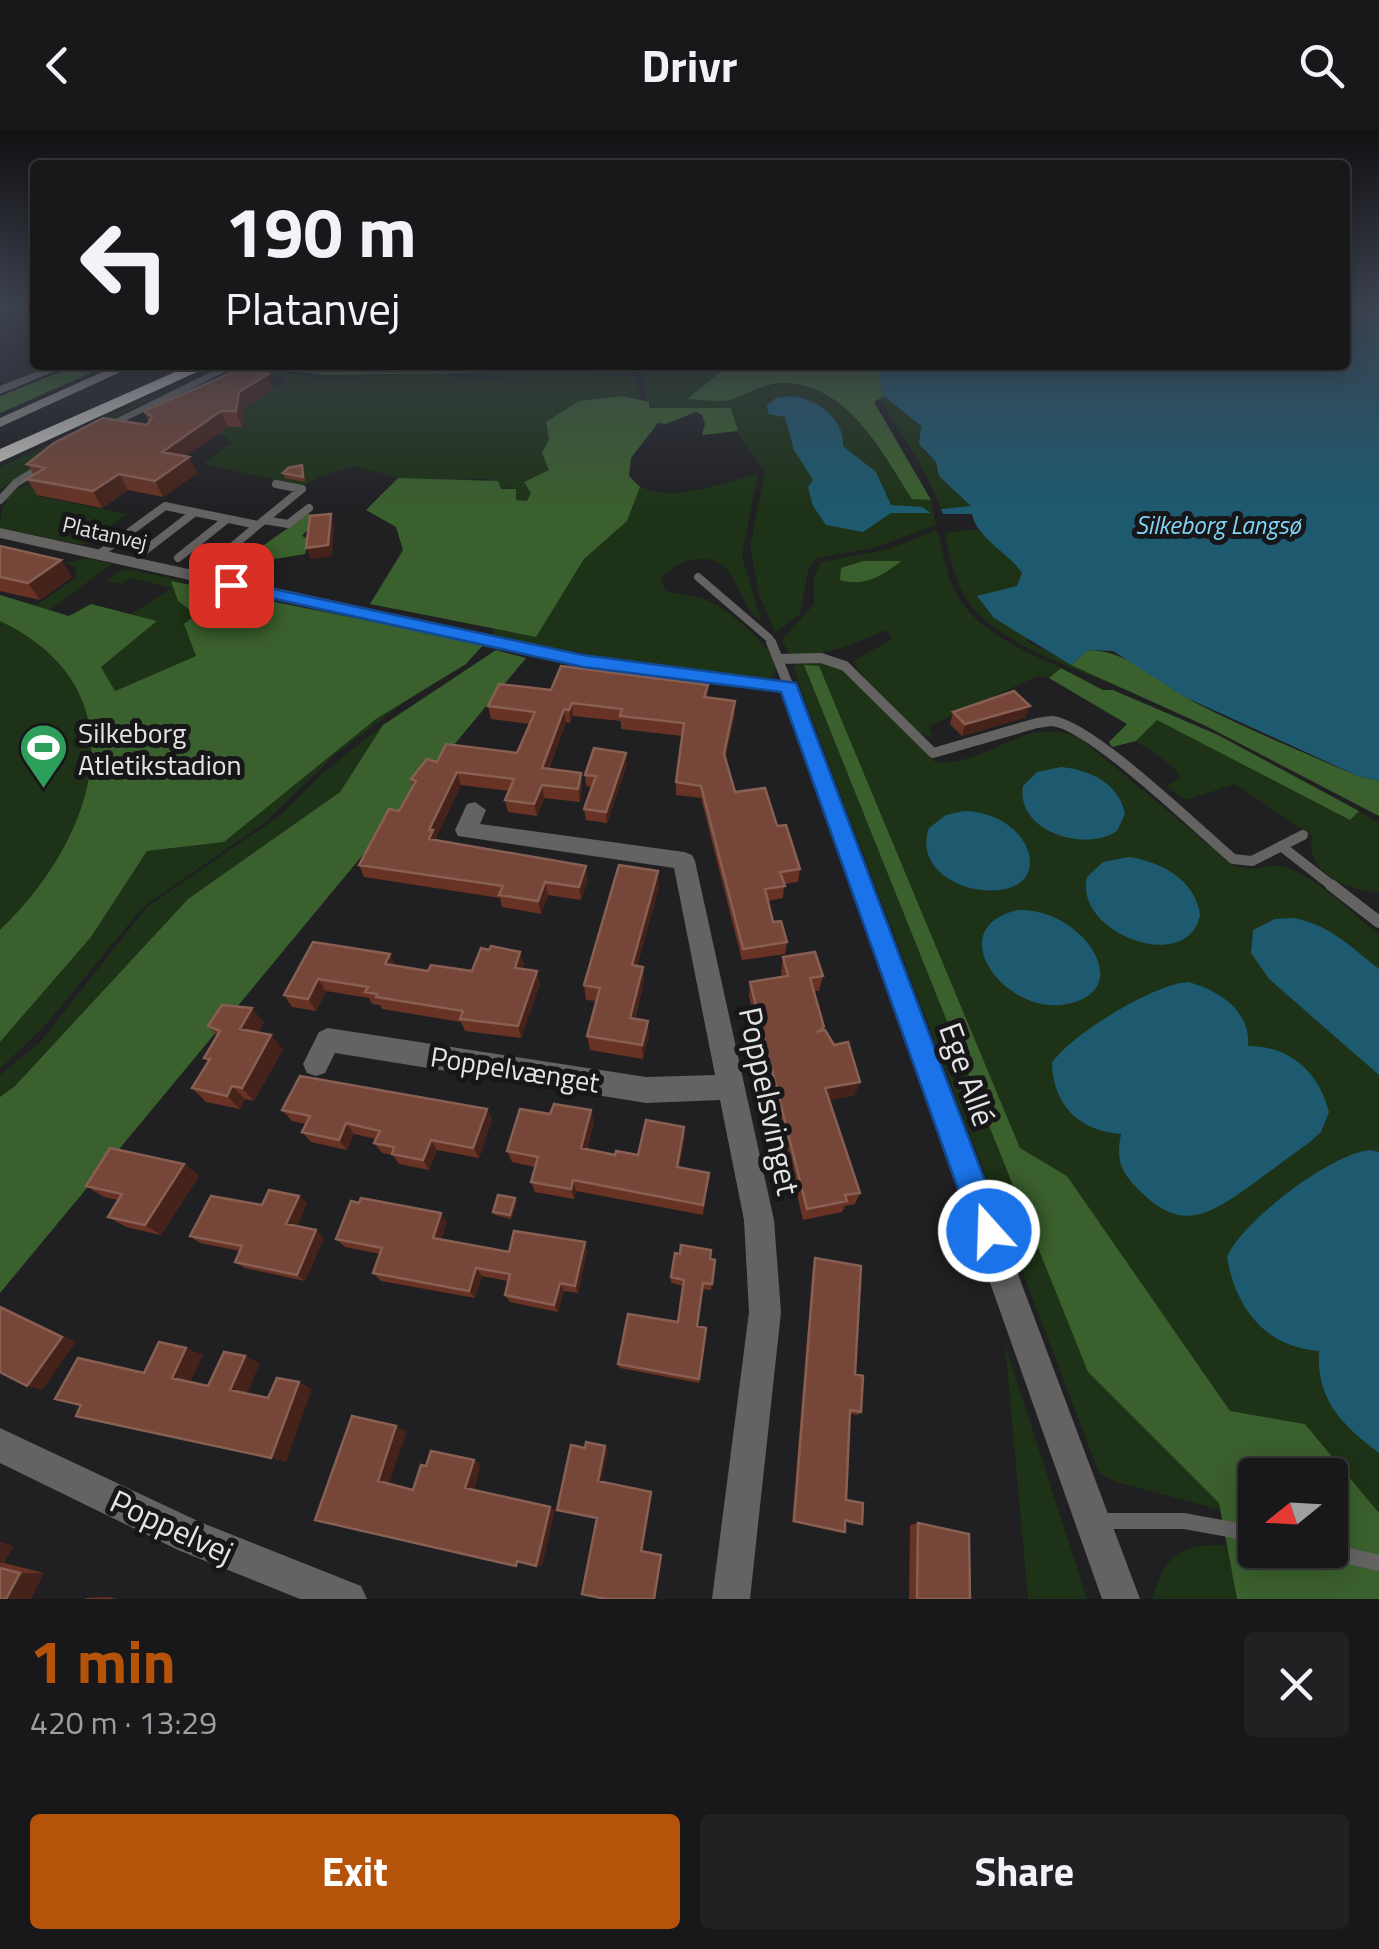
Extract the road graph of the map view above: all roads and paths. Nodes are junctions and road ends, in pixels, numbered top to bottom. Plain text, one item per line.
1 (34, 377) edge
2 (103, 377) edge
3 (153, 377) edge
4 (178, 377) edge
5 (209, 377) edge
6 (0, 390) edge
7 (0, 423) edge
8 (108, 426) junction
9 (123, 429) edge
10 (93, 435) edge
11 (0, 443) edge
12 (0, 456) edge
13 (49, 462) edge
14 (276, 484) dead end
15 (0, 500) edge
16 (309, 508) dead end
17 (195, 512) junction
18 (228, 518) junction
19 (261, 522) junction
20 (0, 533) edge
21 (142, 552) dead end
22 (98, 555) junction
23 (219, 557) junction
24 (178, 558) dead end
25 (260, 566) dead end
26 (196, 577) junction
27 (698, 577) dead end
28 (779, 659) junction
29 (789, 687) junction
30 (475, 810) dead end
31 (1303, 835) dead end
32 (1281, 846) junction
33 (1379, 922) edge
34 (316, 1064) dead end
35 (731, 1087) junction
36 (0, 1445) edge
37 (1095, 1521) junction
38 (1238, 1531) edge
39 (1348, 1556) edge
40 (1379, 1563) edge
41 (348, 1599) edge
42 (731, 1599) edge
43 (1121, 1599) edge

1 - 6 street
2 - 7 main road
3 - 11 highway
4 - 12 highway
5 - 8 lane
8 - 9 lane
8 - 10 lane
13 - 15 lane
14 - 19 lane
16 - 19 lane
17 - 18 lane
17 - 21 lane
17 - 22 lane
18 - 19 lane
18 - 24 lane
19 - 23 lane
20 - 22 street, Platanvej
22 - 26 street, Platanvej
23 - 25 lane
23 - 26 lane
26 - 29 street, Platanvej
27 - 28 lane
28 - 29 lane
28 - 32 lane
29 - 37 street, Ege Allé
30 - 35 street, Poppelsvinget
31 - 32 lane
32 - 33 lane
34 - 35 street, Poppelvænget
35 - 42 street, Poppelsvinget
36 - 41 street, Poppelvej
37 - 38 lane
37 - 43 street, Ege Allé
39 - 40 lane

